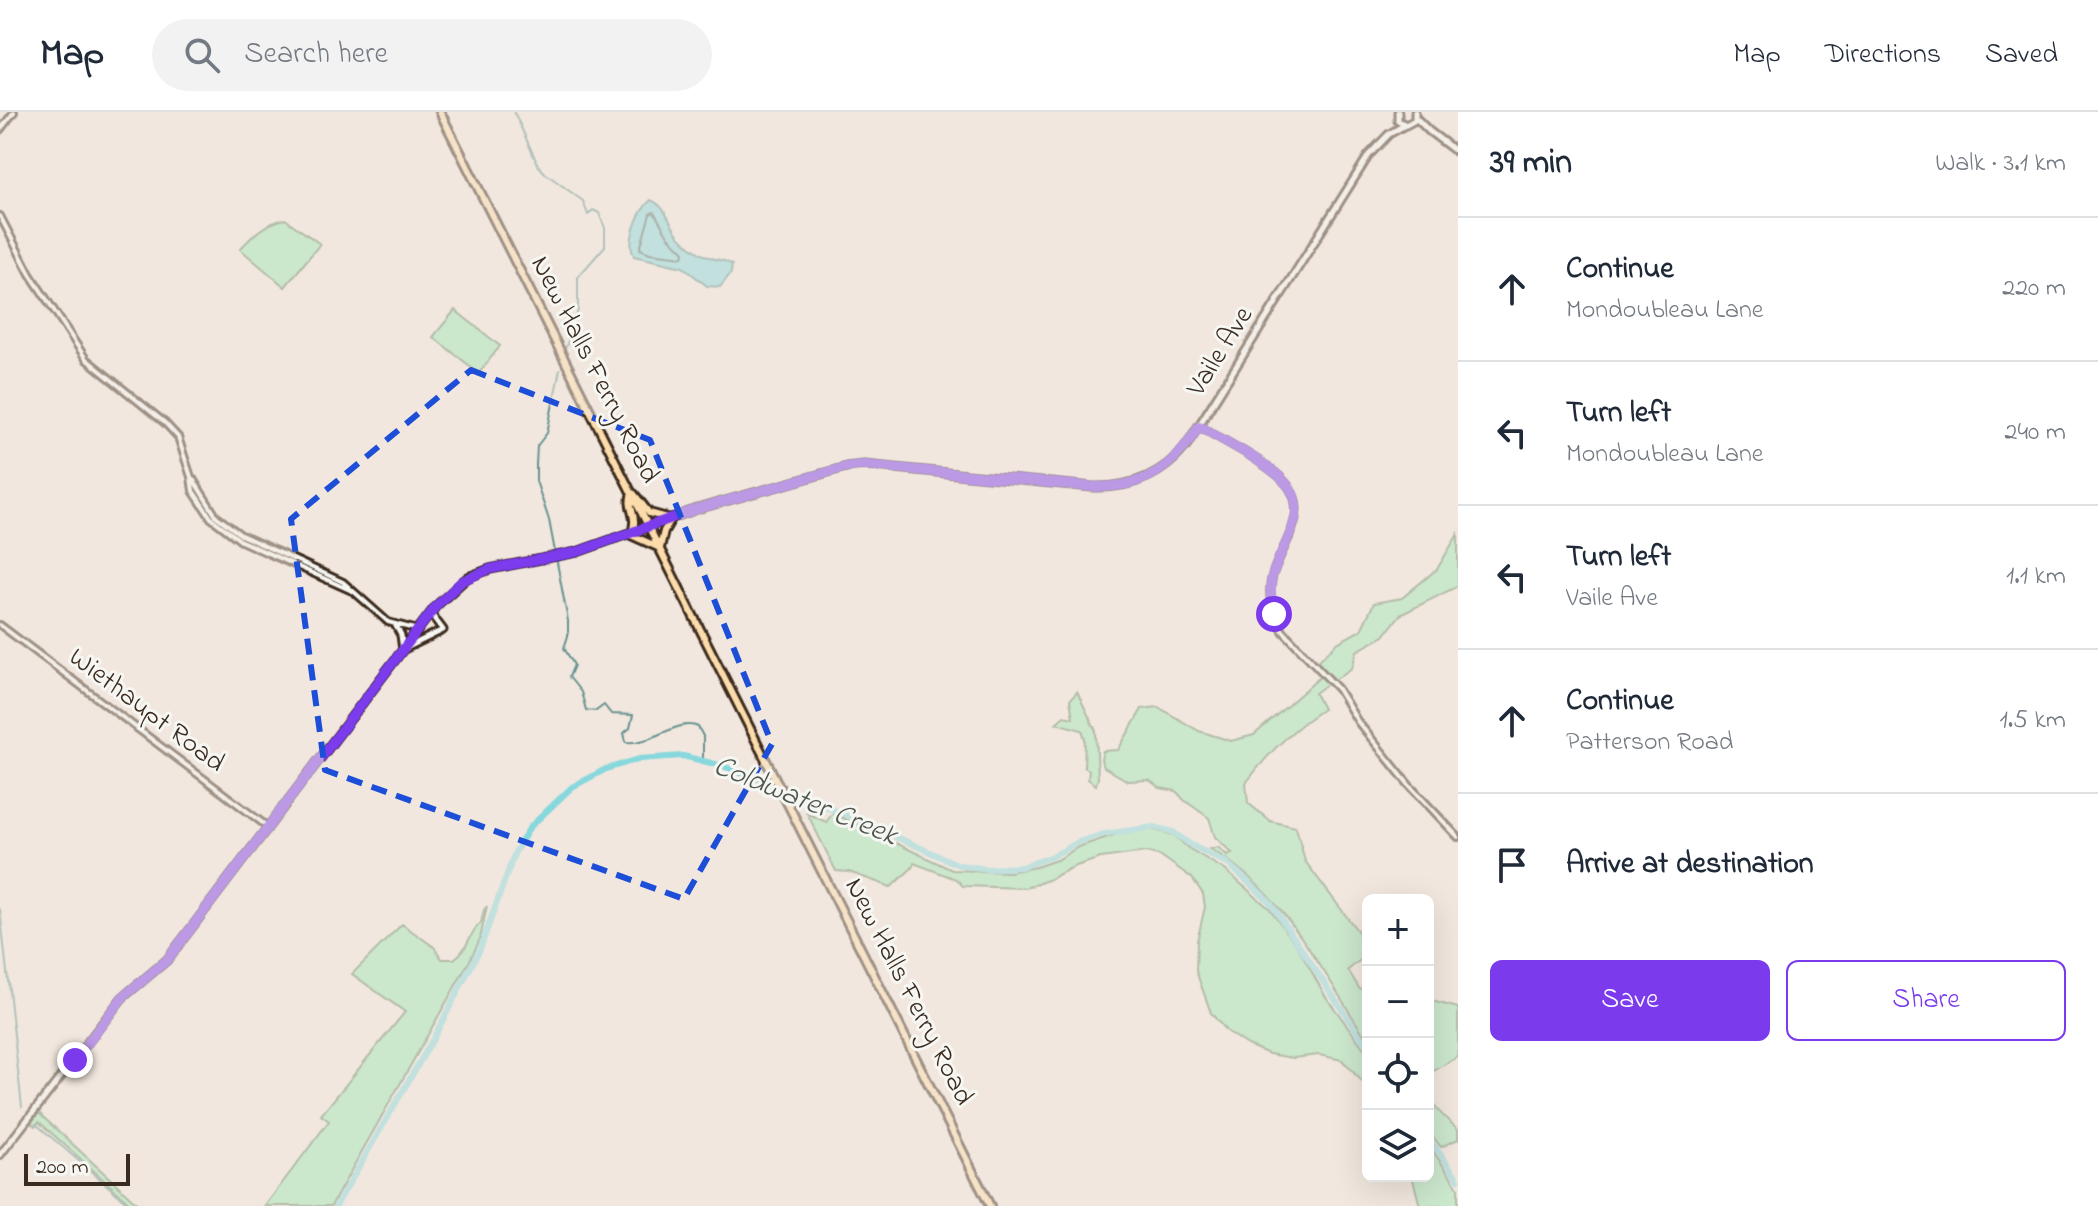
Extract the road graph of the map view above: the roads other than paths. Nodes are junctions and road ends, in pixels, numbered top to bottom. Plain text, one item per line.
1 (14, 112) edge
2 (440, 112) edge
3 (1397, 114) edge
4 (1416, 114) edge
5 (1406, 125) junction
6 (0, 130) edge
7 (1429, 131) junction
8 (1389, 134) junction
9 (1458, 153) edge
10 (0, 216) edge
11 (1199, 426) junction
12 (632, 493) junction
13 (671, 519) junction
14 (649, 528) junction
15 (631, 535) junction
16 (660, 548) junction
17 (431, 614) junction
18 (0, 625) edge
19 (396, 626) junction
20 (418, 630) junction
21 (403, 650) junction
22 (268, 827) junction
23 (1458, 837) edge
24 (0, 1155) edge
25 (990, 1206) edge

1 - 6 street
2 - 12 main road, New Halls Ferry Road
3 - 5 main road
3 - 8 main road
4 - 5 main road
4 - 7 main road
5 - 7 main road
5 - 8 main road
7 - 9 main road
8 - 11 main road, Vaile Ave
10 - 19 street
11 - 13 main road, Vaile Ave
11 - 23 street
12 - 13 main road
12 - 14 main road, New Halls Ferry Road
12 - 15 main road
13 - 14 main road, Vaile Ave
13 - 16 main road
14 - 15 main road, Vaile Ave
14 - 16 main road, New Halls Ferry Road
15 - 16 main road
15 - 17 main road, Vaile Ave
16 - 25 main road, New Halls Ferry Road
17 - 20 main road, Vaile Ave
17 - 21 main road
18 - 22 street, Wiethaupt Road
19 - 20 street
19 - 21 main road
20 - 21 main road, Vaile Ave
21 - 22 main road, Vaile Ave
22 - 24 main road, Vaile Ave

